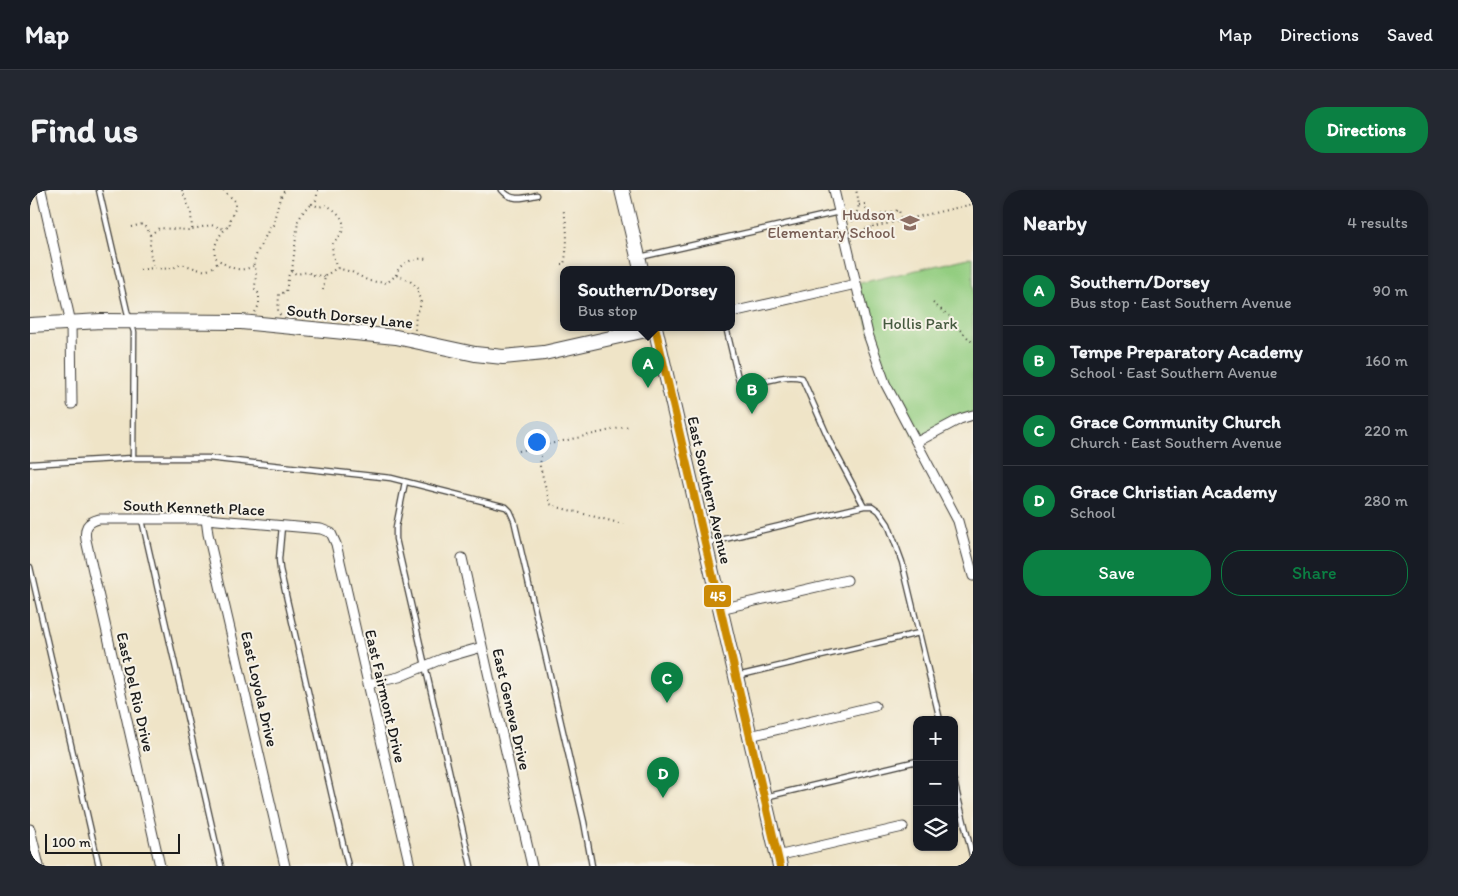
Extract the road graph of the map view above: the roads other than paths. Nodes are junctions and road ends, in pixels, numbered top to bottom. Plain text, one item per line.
1 (41, 190) edge
2 (99, 190) edge
3 (502, 190) edge
4 (622, 190) edge
5 (834, 190) edge
6 (537, 195) dead end
7 (839, 212) junction
8 (640, 263) edge
9 (856, 284) junction
10 (735, 311) edge
11 (131, 321) junction
12 (70, 323) junction
13 (30, 325) edge
14 (640, 331) edge
15 (658, 331) edge
16 (727, 331) edge
17 (72, 404) dead end
18 (973, 415) edge
19 (917, 442) junction
20 (133, 458) junction
21 (30, 464) edge
22 (405, 482) junction
23 (864, 506) junction
24 (206, 519) junction
25 (142, 520) junction
26 (87, 525) joint
27 (282, 526) junction
28 (331, 533) joint
29 (705, 544) junction
30 (462, 558) dead end
31 (30, 567) edge
32 (973, 576) edge
33 (847, 580) dead end
34 (720, 609) junction
35 (919, 633) junction
36 (482, 647) junction
37 (425, 666) junction
38 (736, 676) junction
39 (368, 684) junction
40 (875, 706) dead end
41 (939, 716) edge
42 (750, 736) junction
43 (913, 762) edge
44 (764, 797) junction
45 (958, 797) edge
46 (903, 827) dead end
47 (30, 828) edge
48 (973, 859) edge
49 (778, 861) edge
50 (39, 866) edge
51 (99, 866) edge
52 (160, 866) edge
53 (221, 866) edge
54 (285, 866) edge
55 (348, 866) edge
56 (410, 866) edge
57 (471, 866) edge
58 (532, 866) edge
59 (592, 866) edge

1 - 12 street
2 - 11 lane
3 - 6 lane
4 - 8 street
5 - 7 street
7 - 8 lane
7 - 9 street
9 - 10 street
9 - 19 street
11 - 12 street, South Dorsey Lane
11 - 14 street, South Dorsey Lane
11 - 20 lane
12 - 13 street, South Dorsey Lane
12 - 17 street
15 - 29 street, East Southern Avenue
16 - 23 lane
18 - 19 street
19 - 32 street
20 - 21 lane
20 - 22 lane
22 - 37 lane
22 - 59 lane
23 - 29 lane
23 - 35 lane
24 - 25 street, South Kenneth Place
24 - 27 street, South Kenneth Place
24 - 54 street, East Loyola Drive
25 - 26 street, South Kenneth Place
25 - 53 lane
26 - 52 street, East Del Rio Drive
27 - 28 street, South Kenneth Place
27 - 55 lane
28 - 39 street, East Fairmont Drive
29 - 34 street, East Southern Avenue
30 - 36 street, East Geneva Drive
31 - 51 lane
33 - 34 street
34 - 38 street, East Southern Avenue
35 - 38 lane
35 - 41 lane
36 - 37 street
36 - 58 street, East Geneva Drive
37 - 39 street
37 - 57 lane
38 - 42 street, East Southern Avenue
39 - 56 street, East Fairmont Drive
40 - 42 street
42 - 44 street, East Southern Avenue
43 - 44 lane
44 - 49 street, East Southern Avenue
45 - 48 lane
46 - 49 street
47 - 50 street

